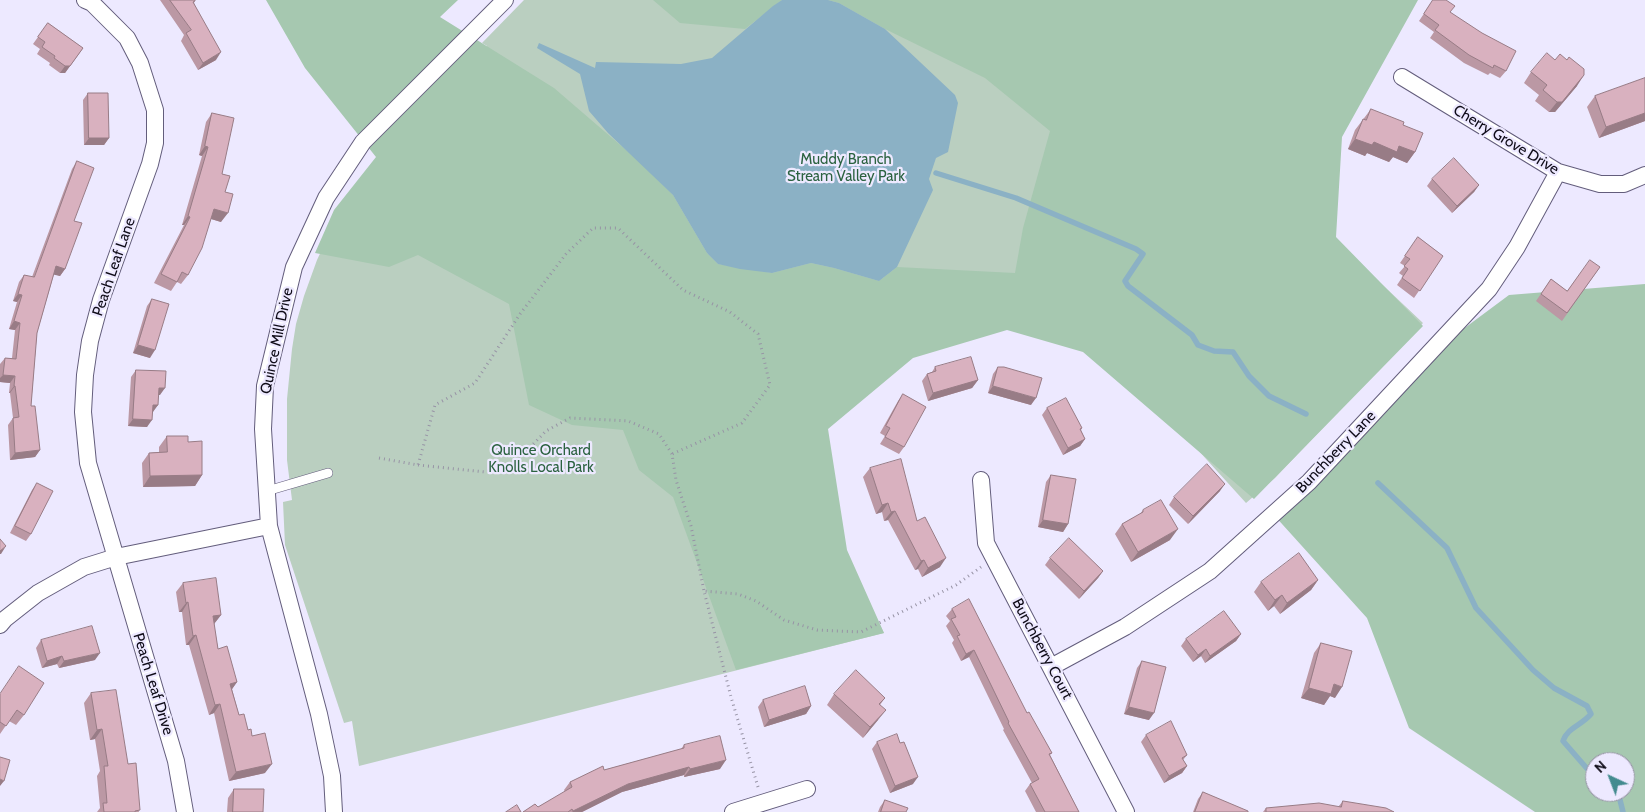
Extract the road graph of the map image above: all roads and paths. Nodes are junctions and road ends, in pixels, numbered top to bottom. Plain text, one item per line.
1 (85, 0) edge
2 (505, 0) edge
3 (1402, 78) dead end
4 (1558, 172) junction
5 (1645, 175) edge
6 (672, 454) junction
7 (379, 458) dead end
8 (418, 465) junction
9 (328, 473) dead end
10 (981, 480) dead end
11 (267, 491) junction
12 (269, 526) junction
13 (116, 557) junction
14 (995, 560) junction
15 (704, 590) junction
16 (0, 625) edge
17 (1051, 667) junction
18 (807, 789) dead end
19 (763, 803) junction
20 (185, 812) edge
21 (334, 812) edge
22 (733, 812) edge
23 (1126, 812) edge

1 - 13 street, Peach Leaf Lane
2 - 11 street, Quince Mill Drive
3 - 4 street, Cherry Grove Drive
4 - 5 street, Cherry Grove Drive
4 - 17 street, Bunchberry Lane
6 - 8 path
6 - 8 path
6 - 15 path
7 - 8 path
9 - 11 lane
10 - 14 street, Bunchberry Court
11 - 12 street, Quince Mill Drive
12 - 13 street
12 - 21 street, Quince Mill Drive
13 - 16 street
13 - 20 street, Peach Leaf Drive
14 - 15 path
14 - 17 street, Bunchberry Court
15 - 19 path
17 - 23 street, Bunchberry Court
18 - 19 street
19 - 22 street

